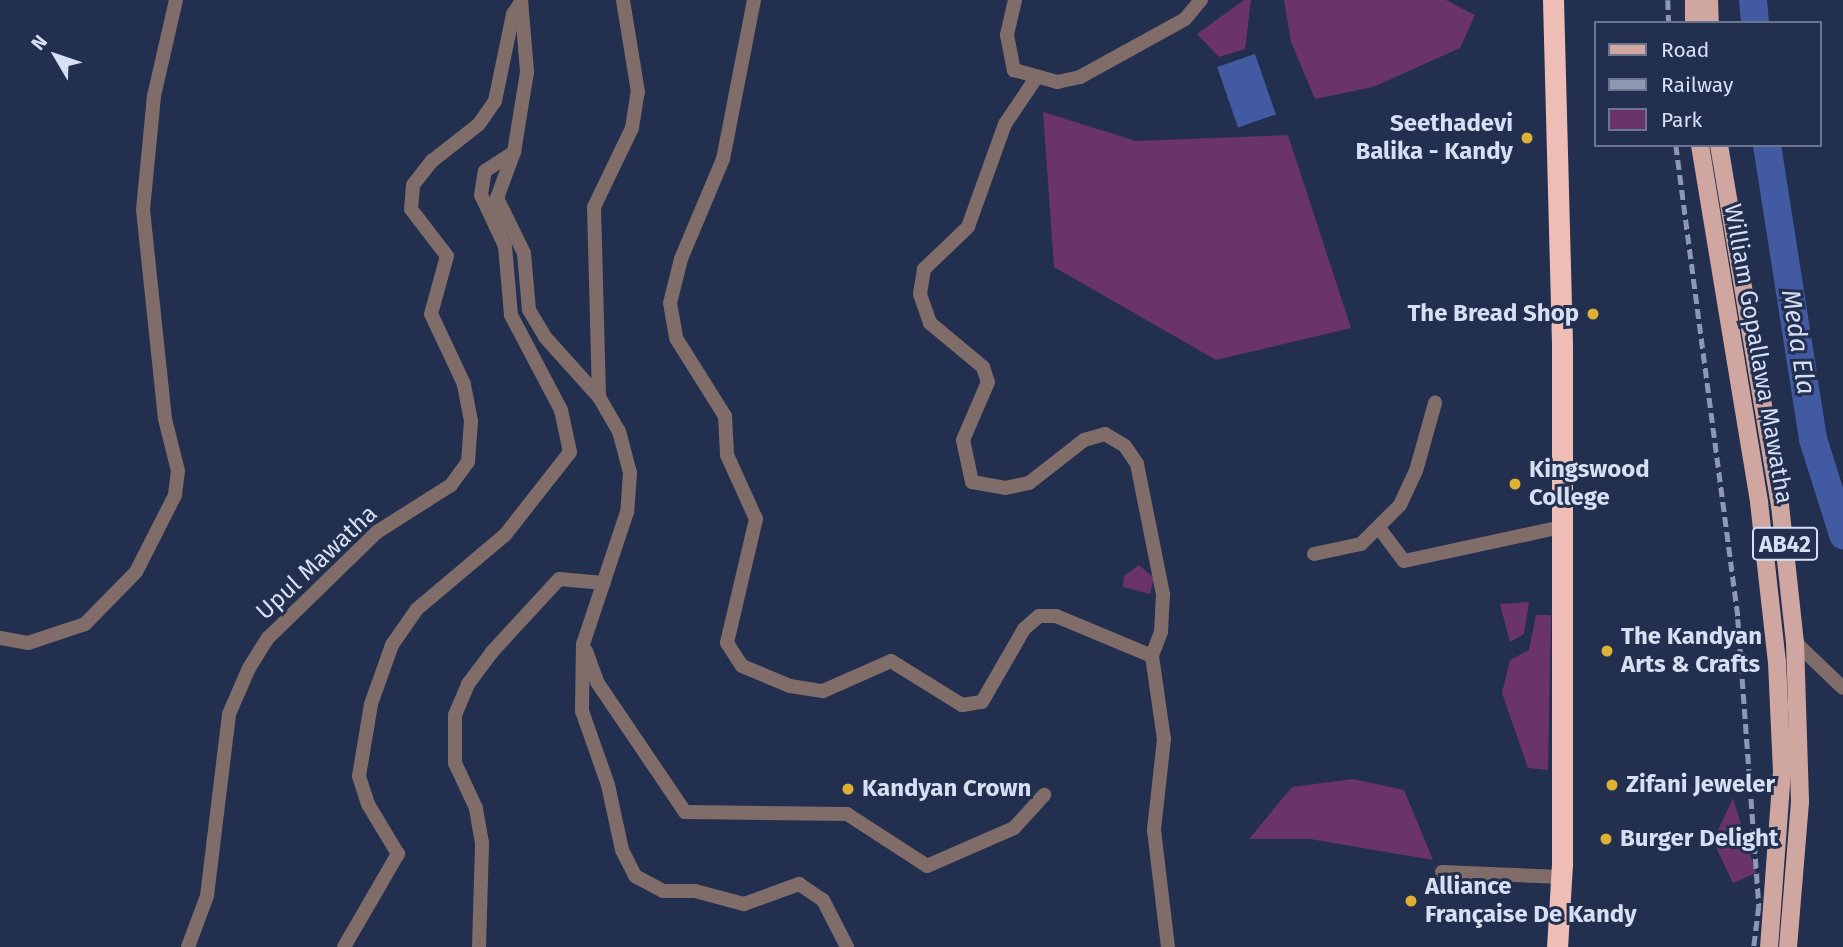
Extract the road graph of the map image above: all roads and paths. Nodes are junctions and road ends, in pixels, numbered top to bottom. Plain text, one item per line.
1 (176, 0) edge
2 (623, 0) edge
3 (754, 0) edge
4 (1015, 0) edge
5 (1201, 0) edge
6 (1553, 0) edge
7 (1694, 0) edge
8 (1709, 0) edge
9 (521, 1) edge
10 (1694, 21) edge
11 (1710, 21) edge
12 (1036, 78) junction
13 (1700, 147) edge
14 (1719, 147) edge
15 (514, 152) junction
16 (599, 397) junction
17 (1435, 402) dead end
18 (1560, 527) junction
19 (1378, 528) junction
20 (1314, 554) dead end
21 (604, 583) junction
22 (0, 638) edge
23 (1795, 642) junction
24 (583, 643) junction
25 (1152, 656) junction
26 (1843, 688) edge
27 (1044, 795) dead end
28 (1442, 872) dead end
29 (1562, 877) junction
30 (188, 947) edge
31 (344, 947) edge
32 (479, 947) edge
33 (847, 947) edge
34 (1168, 947) edge
35 (1557, 947) edge
36 (1769, 947) edge
37 (1788, 947) edge

1 - 22 street
2 - 16 street
3 - 25 street
4 - 12 street
5 - 12 street
6 - 18 highway
7 - 10 main road
8 - 11 main road
9 - 15 street
9 - 30 street, Upul Mawatha
12 - 25 street
13 - 36 main road, William Gopallawa Mawatha / AB42
14 - 23 main road, William Gopallawa Mawatha / AB42
15 - 16 street
15 - 31 street
16 - 21 street
17 - 19 street
18 - 19 street
18 - 29 highway
19 - 20 street
21 - 24 street
21 - 32 street
23 - 26 street
23 - 37 main road, William Gopallawa Mawatha / AB42
24 - 27 street
24 - 33 street
25 - 34 street
28 - 29 street
29 - 35 highway

